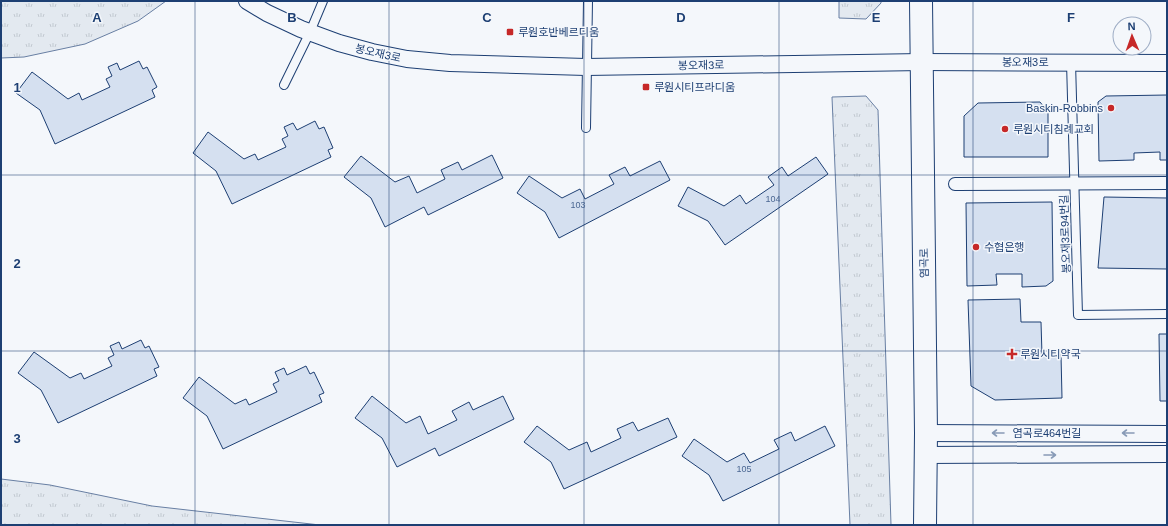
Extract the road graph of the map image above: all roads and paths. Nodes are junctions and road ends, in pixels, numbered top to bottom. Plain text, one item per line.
1 (247, 1) edge
2 (323, 1) edge
3 (588, 1) edge
4 (921, 1) edge
5 (310, 32) junction
6 (922, 62) junction
7 (1071, 62) junction
8 (1167, 64) edge
9 (586, 67) junction
10 (284, 85) dead end
11 (586, 128) dead end
12 (1167, 183) edge
13 (955, 184) dead end
14 (1074, 184) junction
15 (1167, 314) edge
16 (926, 433) junction
17 (967, 433) junction
18 (1167, 434) edge
19 (1167, 454) edge
20 (926, 455) junction
21 (969, 455) junction
22 (925, 525) edge

1 - 5 street, 봉오재3로
2 - 5 lane
3 - 9 lane
4 - 6 main road, 염곡로
5 - 9 street, 봉오재3로
5 - 10 lane
6 - 7 street, 봉오재3로
6 - 9 street, 봉오재3로
6 - 16 main road, 염곡로
7 - 8 street, 봉오재3로
7 - 14 lane, 봉오재3로94번길
9 - 11 lane
12 - 14 street
13 - 14 street
14 - 15 lane, 봉오재3로94번길
16 - 17 street, 염곡로464번길
16 - 20 main road, 염곡로
18 -> 17 street, 염곡로464번길
17 - 21 street
21 -> 19 street, 염곡로464번길
20 - 21 street, 염곡로464번길
20 - 22 main road, 염곡로

